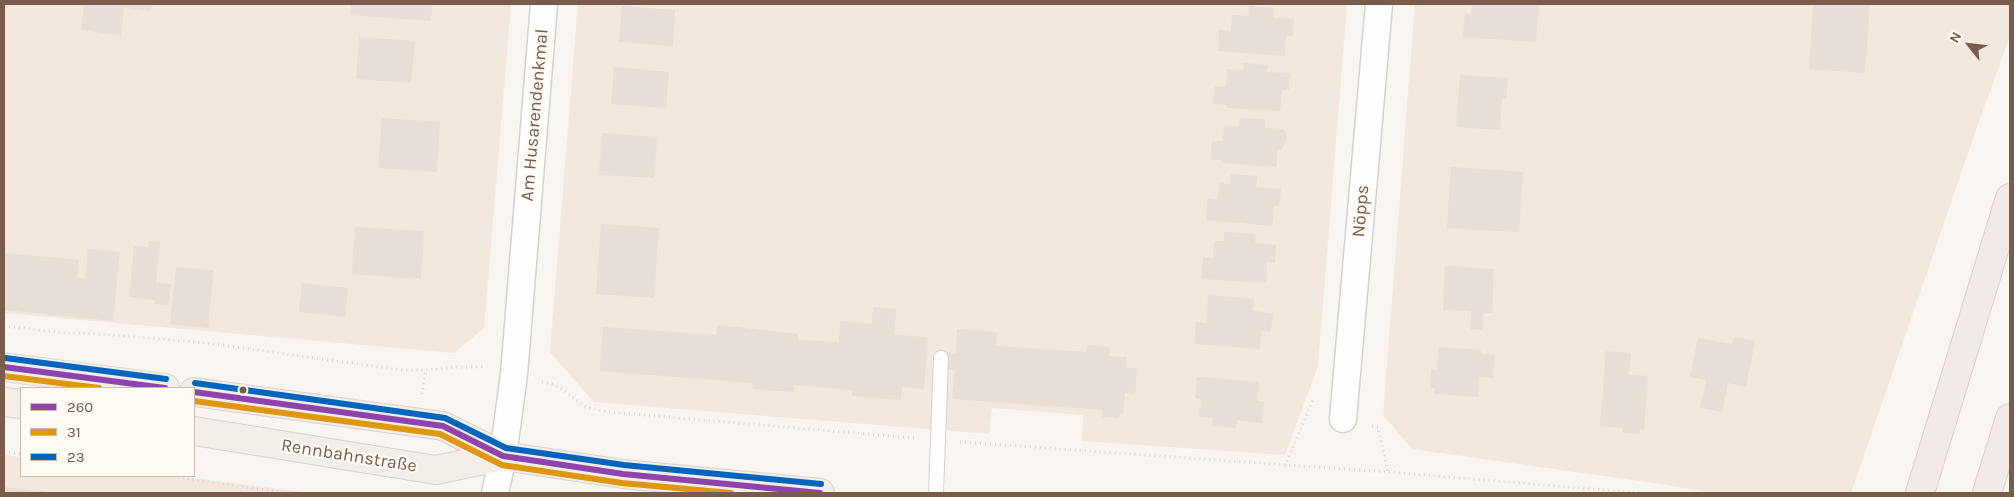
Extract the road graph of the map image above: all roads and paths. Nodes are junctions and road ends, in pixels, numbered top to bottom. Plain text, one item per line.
1 (544, 4) edge
2 (1379, 4) edge
3 (2010, 198) edge
4 (4, 326) edge
5 (941, 358) dead end
6 (4, 367) edge
7 (489, 368) dead end
8 (426, 370) junction
9 (541, 382) dead end
10 (157, 387) edge
11 (423, 390) dead end
12 (195, 392) edge
13 (4, 402) edge
14 (20, 404) edge
15 (2010, 418) edge
16 (1343, 419) dead end
17 (195, 431) edge
18 (938, 440) junction
19 (4, 452) edge
20 (20, 454) edge
21 (503, 456) junction
22 (175, 477) edge
23 (287, 493) edge
24 (495, 493) edge
25 (820, 493) edge
26 (936, 493) edge
27 (1640, 493) edge
28 (1920, 493) edge
29 (1987, 493) edge

1 - 21 street, Am Husarendenkmal
2 - 16 street, Nöpps
3 - 28 highway
4 - 8 path
5 - 18 lane
6 - 10 main road
7 - 8 path
8 - 11 path
9 - 18 path
12 - 21 main road, Rennbahnstraße
13 - 14 main road
15 - 29 highway
17 - 21 main road, Rennbahnstraße
18 - 26 lane
18 - 27 path
19 - 20 path
21 - 24 street, Am Husarendenkmal
21 - 25 main road, Rennbahnstraße
22 - 23 path

